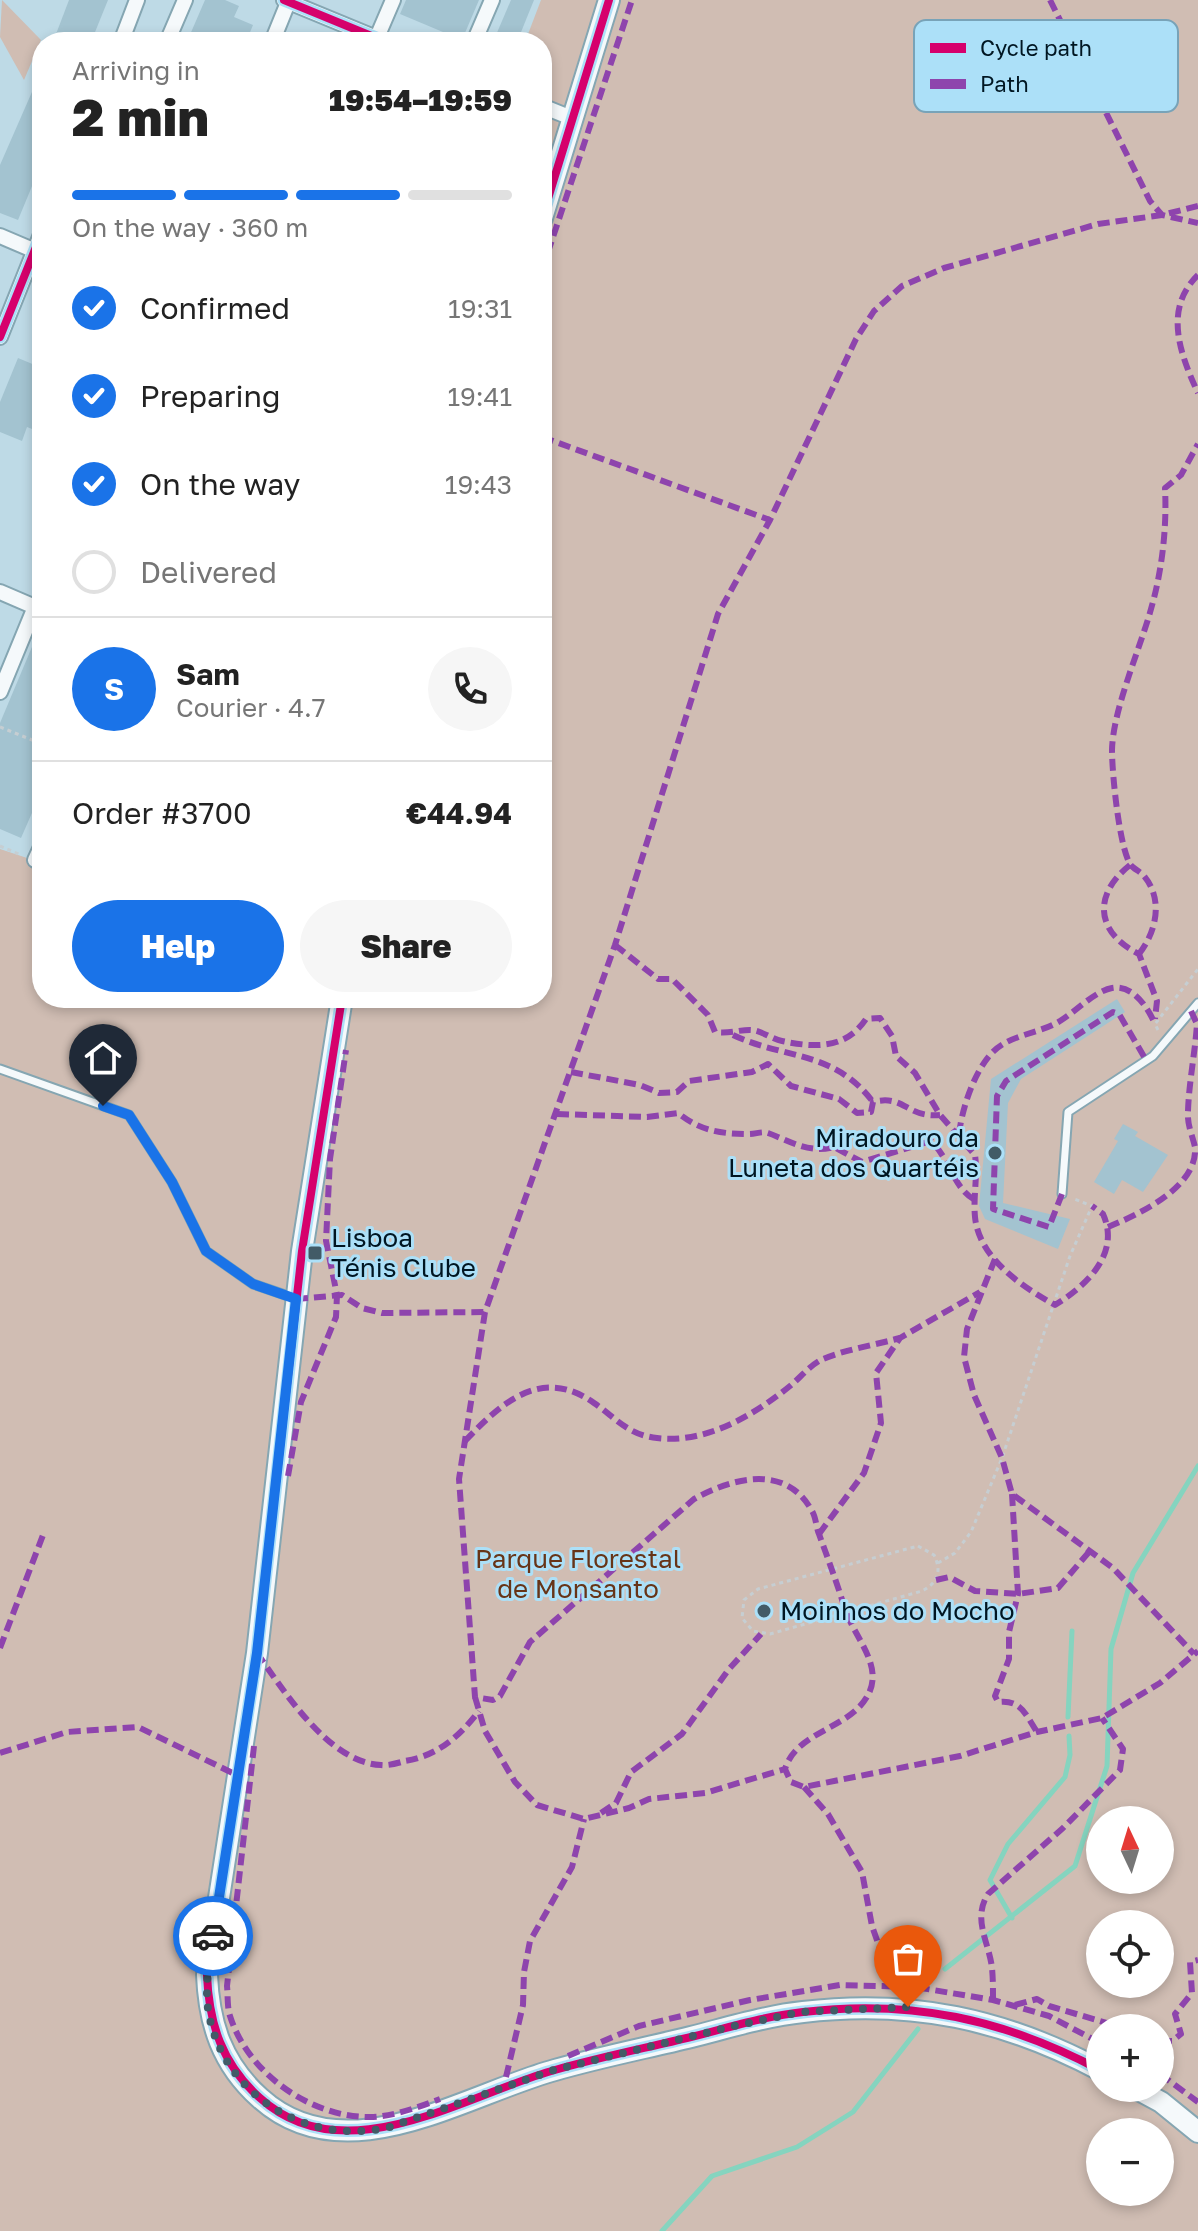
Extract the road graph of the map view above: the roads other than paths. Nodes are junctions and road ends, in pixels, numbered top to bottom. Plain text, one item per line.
1 (137, 0) edge
2 (185, 0) edge
3 (393, 0) edge
4 (492, 0) edge
5 (609, 0) edge
6 (287, 1) edge
7 (125, 32) edge
8 (171, 32) edge
9 (276, 32) edge
10 (358, 32) edge
11 (382, 32) edge
12 (478, 32) edge
13 (552, 110) edge
14 (574, 119) junction
15 (552, 187) edge
16 (0, 236) edge
17 (32, 249) edge
18 (32, 265) edge
19 (0, 337) edge
20 (0, 592) edge
21 (32, 605) edge
22 (32, 621) edge
23 (0, 692) edge
24 (1198, 1003) edge
25 (340, 1008) edge
26 (0, 1069) edge
27 (1062, 1194) road end
28 (296, 1299) junction
29 (1086, 2064) edge
30 (1161, 2102) edge
31 (1198, 2132) edge

1 - 7 street
2 - 8 street
3 - 11 street
4 - 12 street
5 - 14 street
6 - 9 street
6 - 10 street
13 - 14 street
14 - 15 street
16 - 17 street
18 - 19 street
20 - 21 street
22 - 23 street
24 - 27 lane
25 - 28 street
26 - 28 lane
28 - 29 street
30 - 31 street

